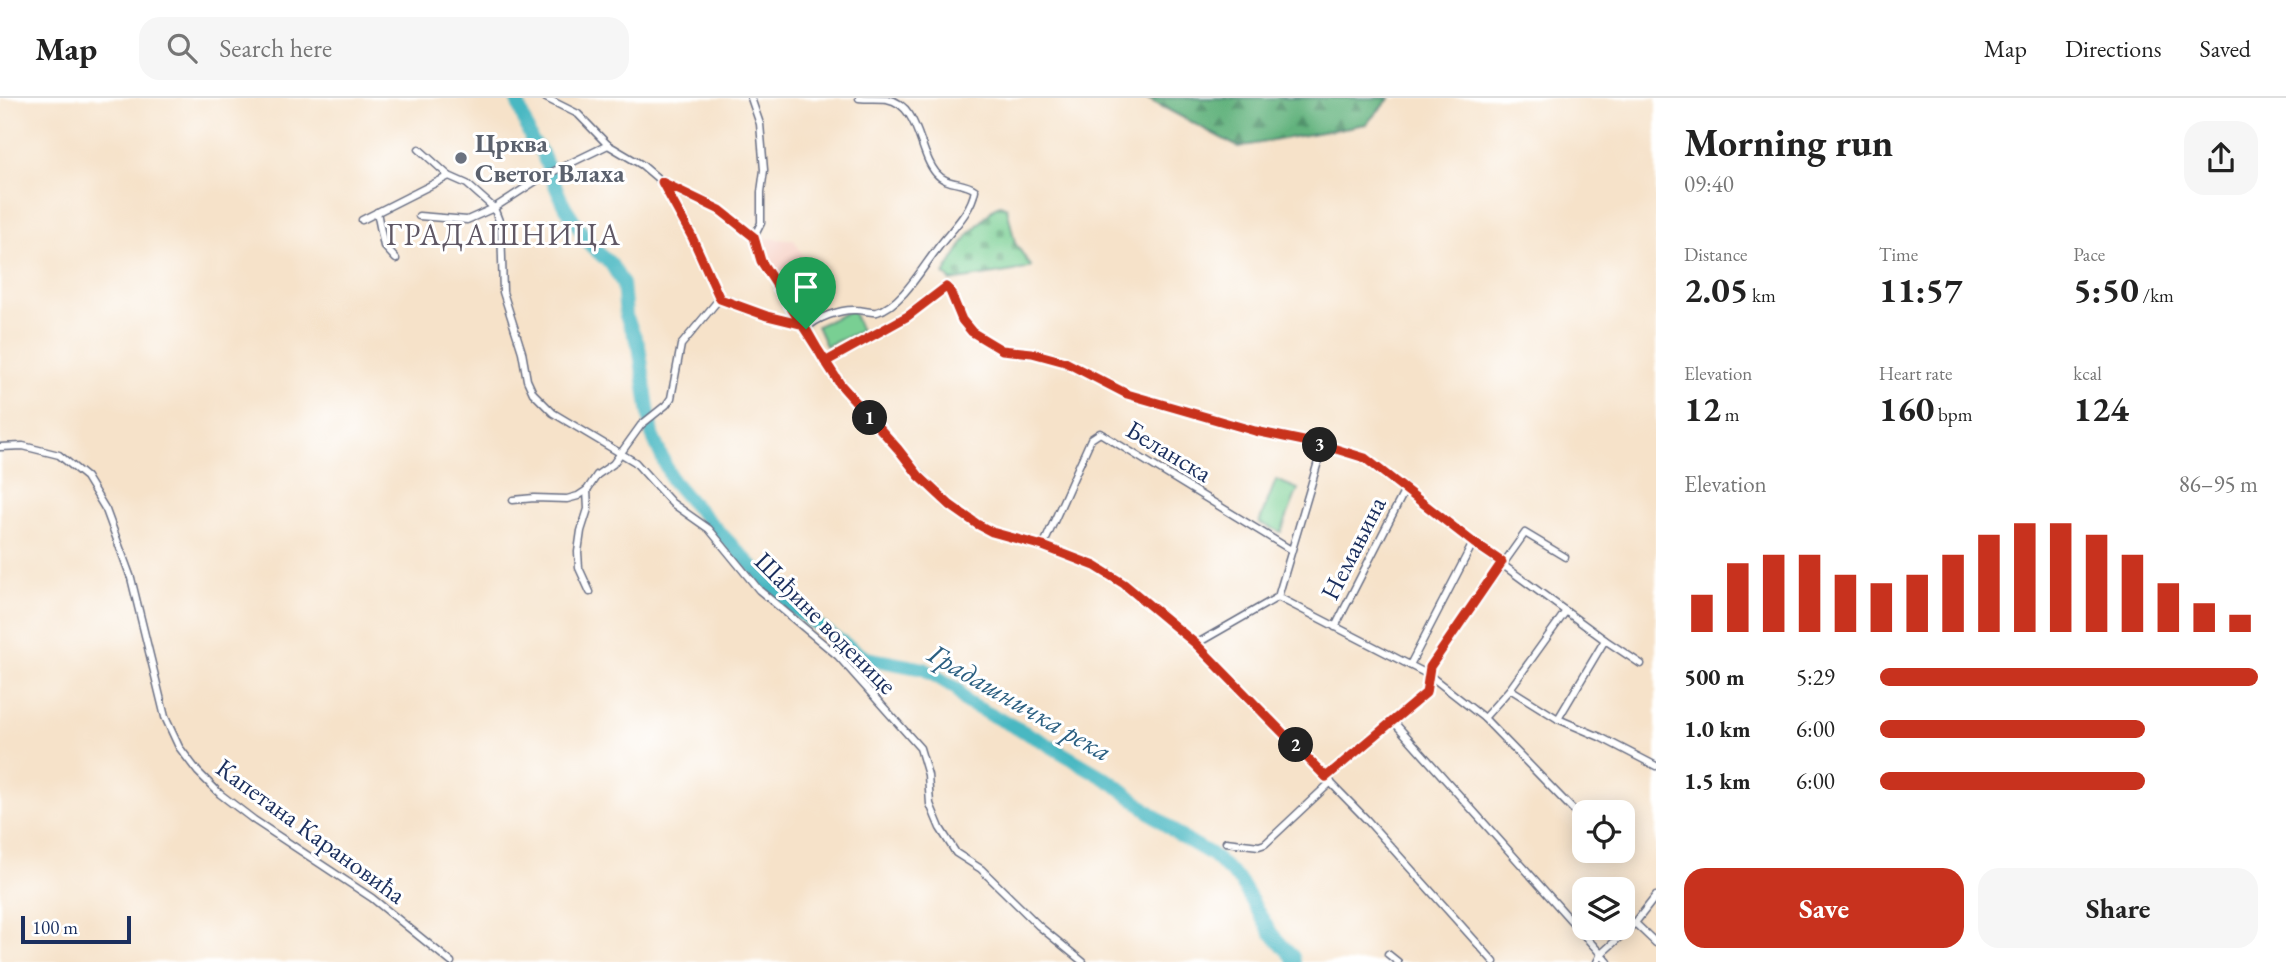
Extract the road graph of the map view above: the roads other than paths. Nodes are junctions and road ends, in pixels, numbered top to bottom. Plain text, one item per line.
1 (546, 98) edge
2 (751, 98) edge
3 (859, 98) edge
4 (608, 145) junction
5 (419, 149) dead end
6 (449, 176) junction
7 (662, 182) junction
8 (494, 208) junction
9 (377, 212) junction
10 (419, 216) dead end
11 (362, 220) dead end
12 (754, 237) junction
13 (396, 259) dead end
14 (720, 299) junction
15 (805, 327) junction
16 (825, 362) junction
17 (1323, 445) junction
18 (0, 447) edge
19 (620, 453) junction
20 (1406, 488) junction
21 (587, 490) junction
22 (513, 500) dead end
23 (1474, 543) junction
24 (1043, 546) junction
25 (1291, 550) junction
26 (1565, 557) dead end
27 (1502, 562) junction
28 (590, 592) dead end
29 (1278, 597) junction
30 (1566, 611) junction
31 (1335, 627) junction
32 (1605, 640) junction
33 (1196, 644) junction
34 (1641, 664) dead end
35 (1410, 665) junction
36 (1429, 675) junction
37 (1510, 689) junction
38 (1484, 718) junction
39 (1558, 719) junction
40 (1393, 721) junction
41 (1656, 766) edge
42 (1329, 779) junction
43 (1572, 809) edge
44 (1226, 842) dead end
45 (1656, 896) edge
46 (1635, 923) joint
47 (1616, 940) edge
48 (1656, 943) edge
49 (1388, 954) dead end
50 (1601, 954) junction
51 (451, 962) edge
52 (1083, 962) edge
53 (1398, 962) edge
54 (1494, 962) edge
55 (1597, 962) edge
56 (1608, 962) edge

1 - 4 street
2 - 12 street
3 - 15 street
4 - 7 street
4 - 8 street
5 - 6 street
6 - 8 street
6 - 9 street
7 - 12 street
7 - 14 street
8 - 10 street
8 - 19 street
9 - 11 street
9 - 13 street
12 - 15 street
14 - 15 street
14 - 19 street
15 - 16 street
16 - 17 street
16 - 24 street
17 - 20 street
17 - 25 street
18 - 51 street, Капетана Карановића
19 - 21 street
19 - 52 street, Шађине воденице
20 - 23 street
20 - 31 street, Немањина
21 - 22 street
21 - 28 street
23 - 27 street
23 - 35 street
24 - 25 street, Беланска
24 - 33 street
25 - 29 street
26 - 27 street
27 - 30 street
27 - 36 street
29 - 31 street
29 - 33 street
30 - 32 street
30 - 37 street
31 - 35 street
32 - 34 street
32 - 39 street
33 - 42 street
35 - 36 street
36 - 38 street
36 - 40 street
37 - 38 street
37 - 39 street
38 - 43 street
39 - 41 street
40 - 42 street
40 - 50 street
42 - 44 street
42 - 54 street
45 - 46 street
46 - 48 street
47 - 50 street
49 - 53 street
50 - 55 street
50 - 56 street

